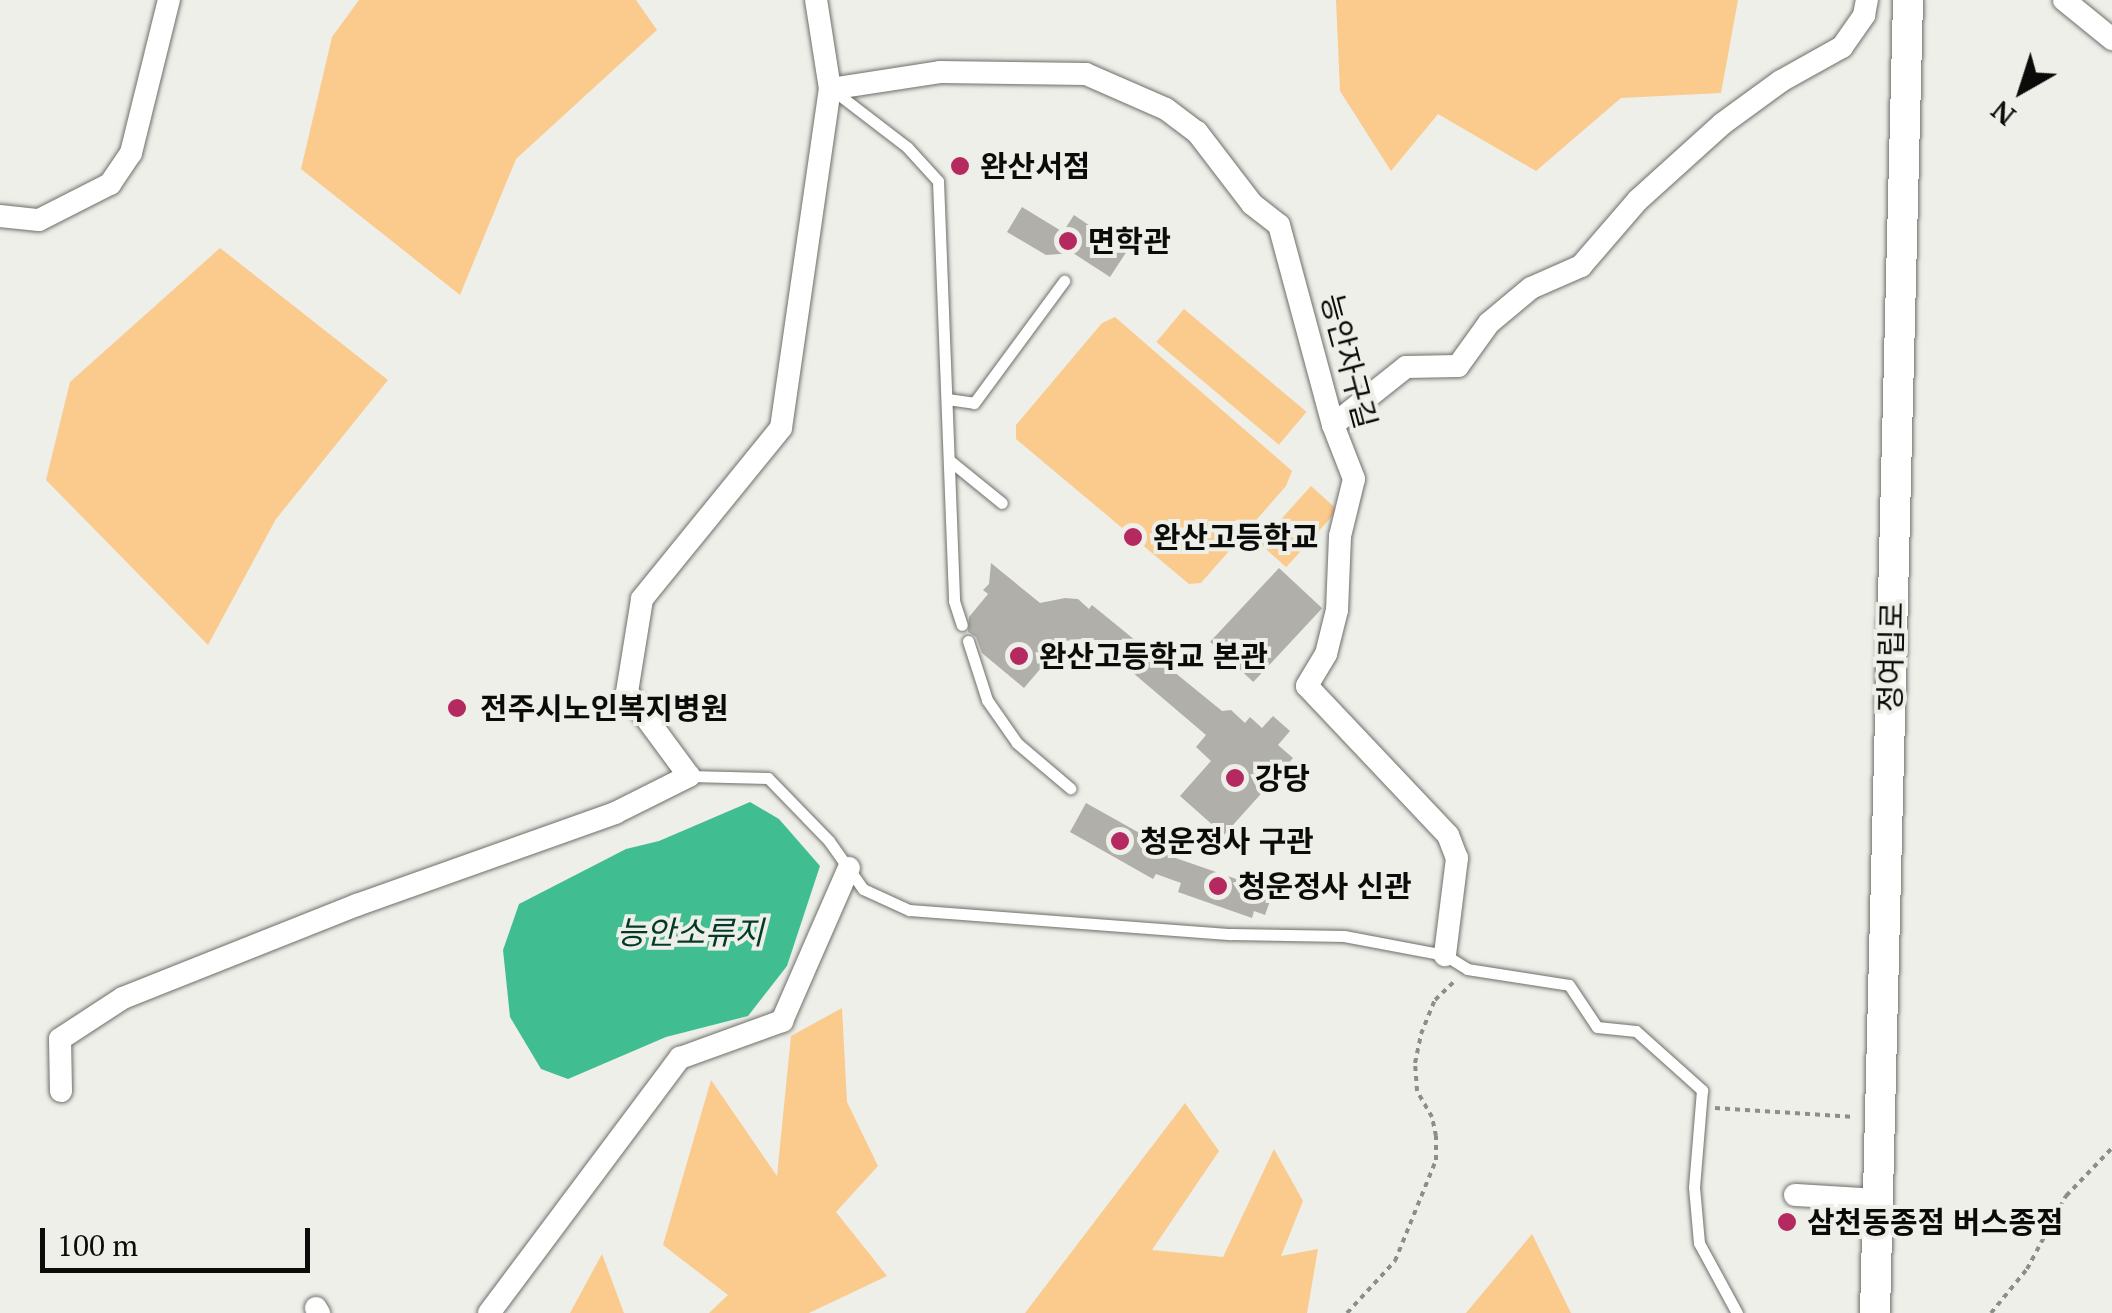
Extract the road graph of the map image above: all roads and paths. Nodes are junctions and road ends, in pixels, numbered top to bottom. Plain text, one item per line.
1 (168, 0) edge
2 (816, 0) edge
3 (1866, 0) edge
4 (1908, 0) edge
5 (2064, 0) edge
6 (2112, 39) edge
7 (830, 89) junction
8 (0, 216) edge
9 (1064, 281) dead end
10 (947, 399) junction
11 (1333, 425) junction
12 (949, 460) junction
13 (1002, 503) dead end
14 (962, 625) dead end
15 (968, 641) dead end
16 (689, 776) junction
17 (1070, 788) dead end
18 (849, 868) junction
19 (1444, 954) junction
20 (1467, 969) junction
21 (61, 1091) dead end
22 (1700, 1107) junction
23 (1880, 1118) junction
24 (2112, 1148) edge
25 (1795, 1195) dead end
26 (1879, 1200) junction
27 (489, 1313) edge
28 (1347, 1313) edge
29 (1736, 1313) edge
30 (1875, 1313) edge
31 (1991, 1313) edge

1 - 8 street
2 - 7 street
3 - 11 street
4 - 23 street, 정여립로
5 - 6 street
7 - 10 lane
7 - 11 street, 능안자구길
7 - 16 street
9 - 10 lane
10 - 12 lane
11 - 19 street, 능안자구길
12 - 13 lane
12 - 14 lane
15 - 17 lane
16 - 18 lane
16 - 21 street
18 - 19 lane
18 - 27 street
19 - 20 lane
20 - 22 lane
20 - 28 path
22 - 23 path
22 - 29 lane
23 - 26 street, 정여립로
24 - 31 path
25 - 26 street
26 - 30 street, 정여립로

